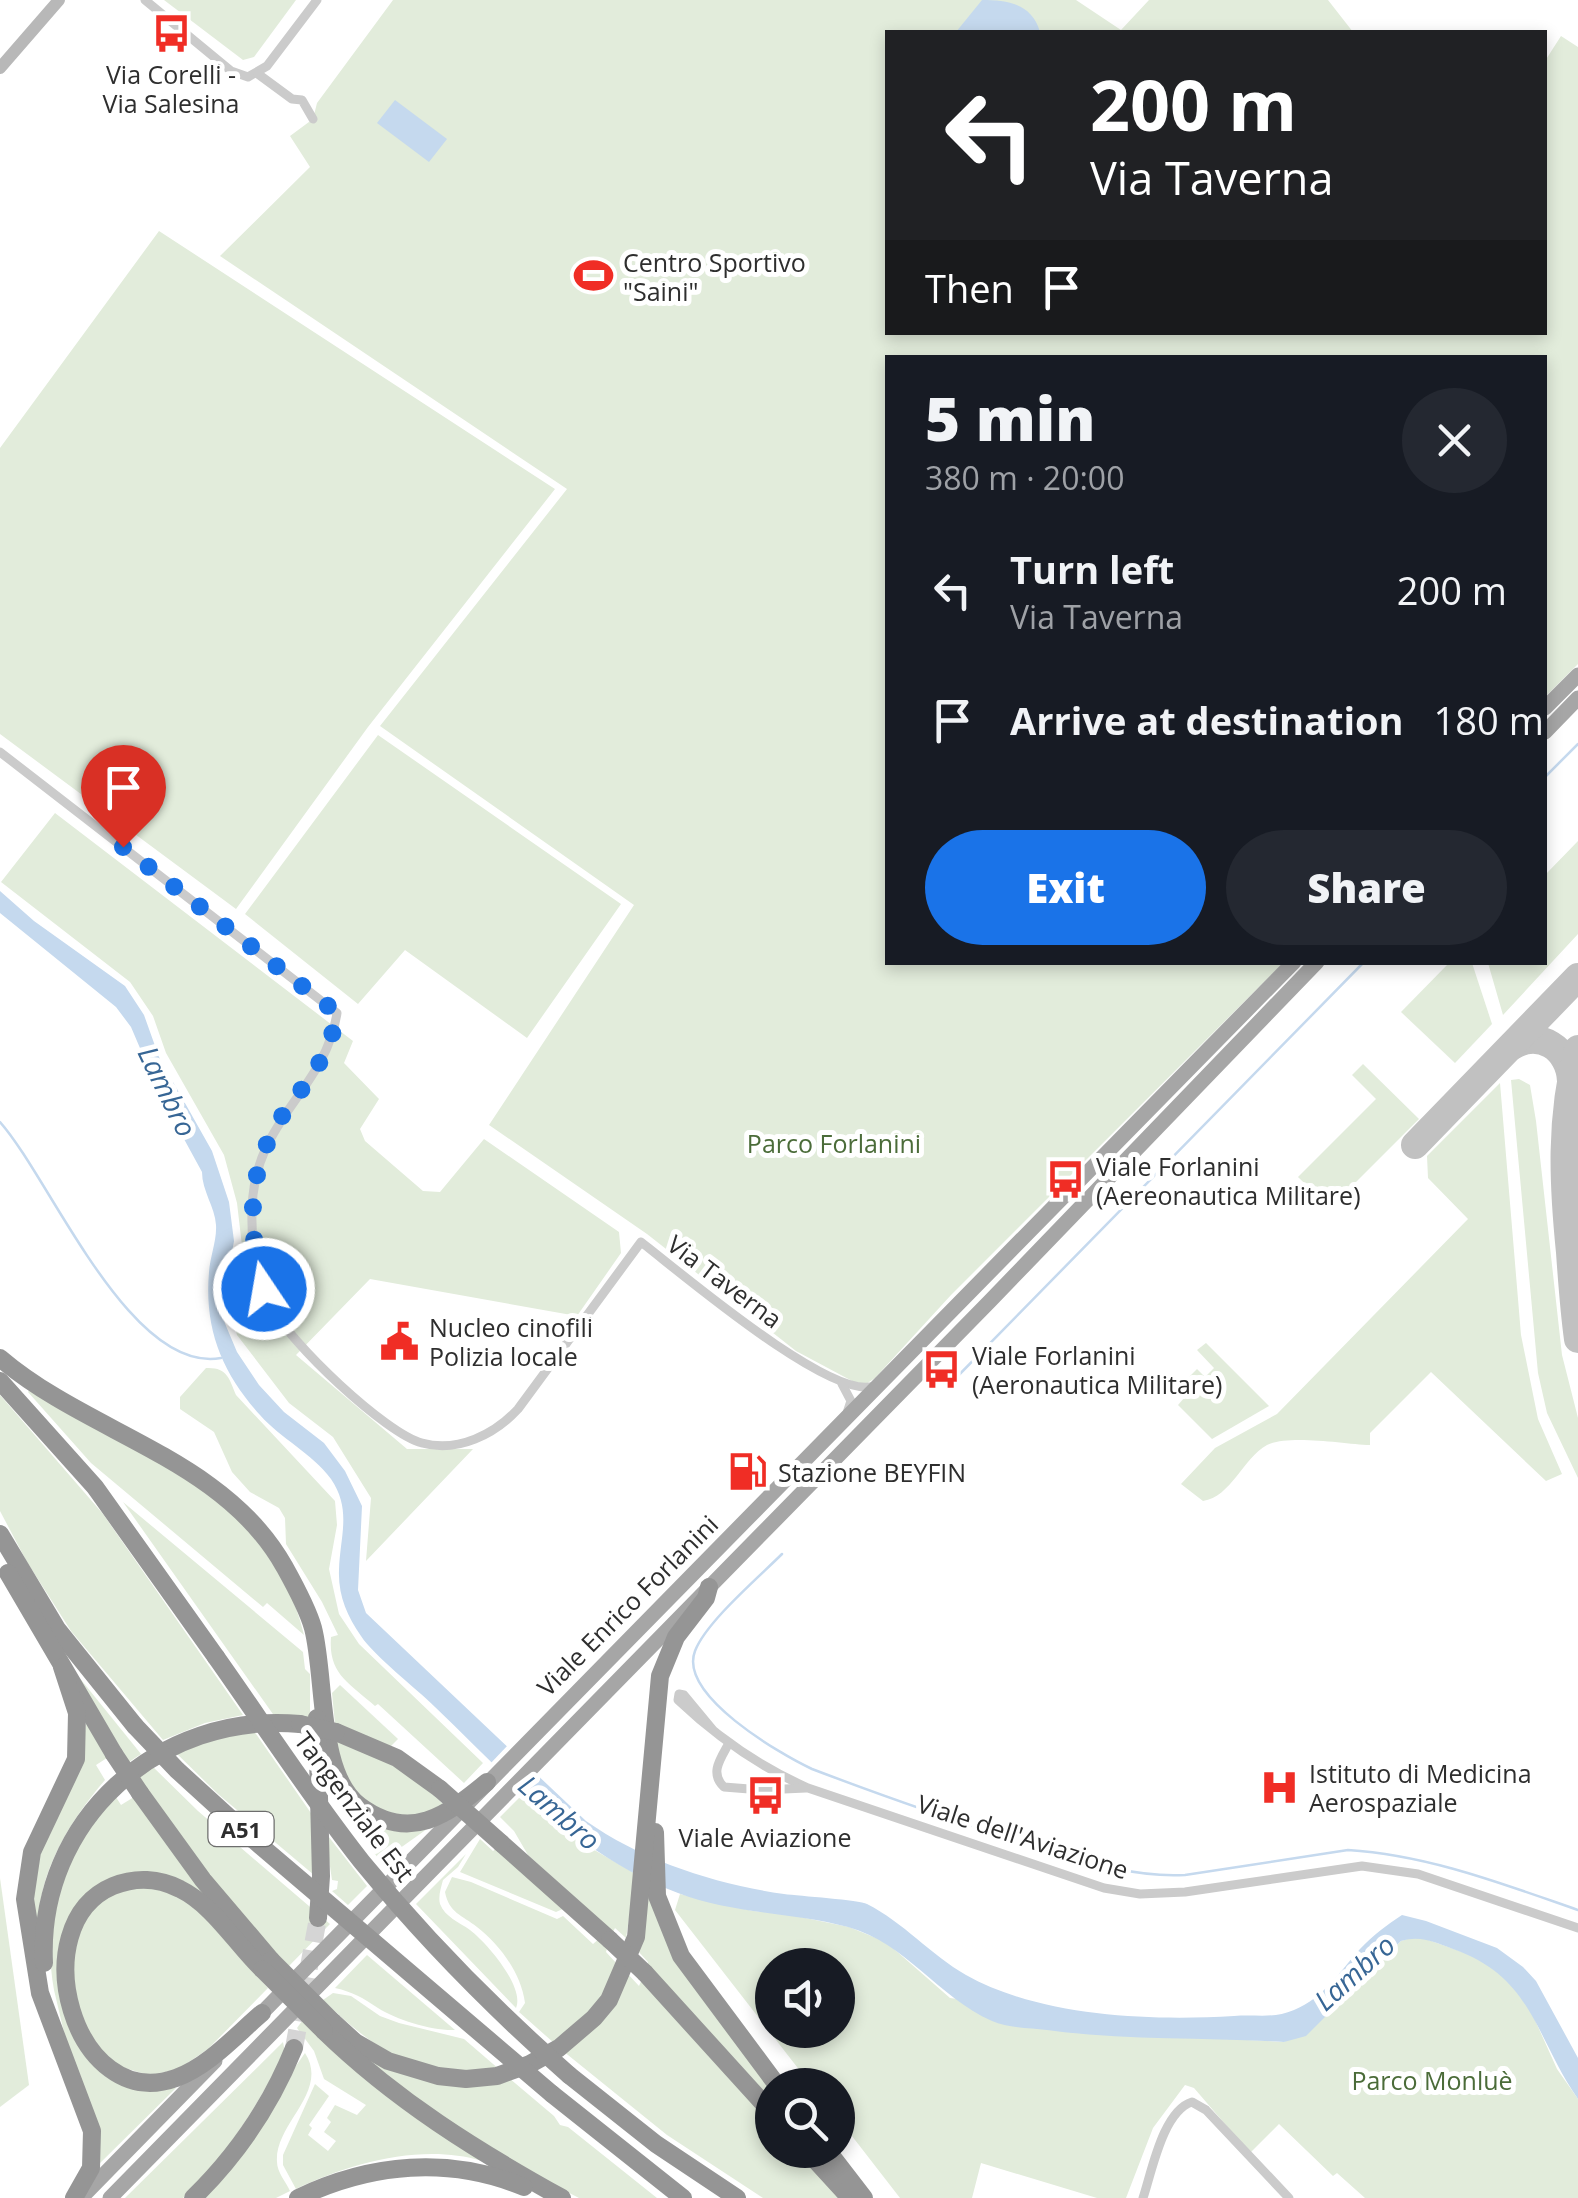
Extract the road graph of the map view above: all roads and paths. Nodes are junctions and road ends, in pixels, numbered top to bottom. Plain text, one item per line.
1 (317, 0) edge
2 (59, 1) edge
3 (145, 1) edge
4 (0, 68) edge
5 (258, 74) junction
6 (312, 120) dead end
7 (1578, 675) edge
8 (1578, 698) edge
9 (1547, 706) edge
10 (1547, 730) edge
11 (0, 752) edge
12 (1291, 965) edge
13 (1314, 965) edge
14 (0, 1358) edge
15 (0, 1381) edge
16 (881, 1382) junction
17 (842, 1384) junction
18 (832, 1433) junction
19 (0, 1534) edge
20 (0, 1558) edge
21 (710, 1588) junction
22 (298, 1595) junction
23 (62, 1668) junction
24 (713, 1730) dead end
25 (729, 1743) junction
26 (492, 1778) junction
27 (808, 1788) junction
28 (648, 1885) junction
29 (318, 1918) tunnel mouth
30 (1578, 1928) edge
31 (266, 1965) junction
32 (262, 2013) junction
33 (328, 2027) junction
34 (294, 2048) tunnel mouth
35 (765, 2068) edge
36 (68, 2070) junction
37 (755, 2093) edge
38 (822, 2168) edge
39 (841, 2168) edge
40 (78, 2198) edge
41 (110, 2198) edge
42 (193, 2198) edge
43 (298, 2198) edge
44 (550, 2198) edge
45 (562, 2198) edge
46 (683, 2198) edge
47 (736, 2198) edge
48 (850, 2198) edge
49 (864, 2198) edge
50 (1143, 2198) edge
51 (1289, 2198) edge

1 - 5 street
2 - 4 street
3 - 5 street
5 - 6 street
7 - 9 main road
8 - 10 main road
11 - 17 street, Via Taverna
12 - 16 main road, Viale Enrico Forlanini
13 - 21 main road, Viale Enrico Forlanini
14 - 22 highway
15 - 47 highway, Tangenziale Est, bridge
16 - 17 street
16 - 18 main road, Viale Enrico Forlanini
17 - 18 street
18 - 26 main road, Viale Enrico Forlanini
19 - 46 highway, A51, bridge
20 - 23 highway
21 - 28 highway
21 - 41 main road, Viale Enrico Forlanini
22 - 26 highway
22 - 29 highway
23 - 31 highway, bridge
23 - 36 highway
24 - 25 street, Viale dell'Aviazione
25 - 27 street, Viale dell'Aviazione
25 - 27 street, Viale dell'Aviazione
26 - 32 main road, Viale Enrico Forlanini
27 - 30 street, Viale dell'Aviazione
28 - 33 highway
28 - 35 highway
31 - 32 highway
31 - 33 highway, bridge
32 - 40 main road, Viale Enrico Forlanini
33 - 45 highway
34 - 42 highway
36 - 37 highway, bridge
36 - 40 highway
38 - 48 highway
39 - 49 highway
43 - 44 highway
50 - 51 street

